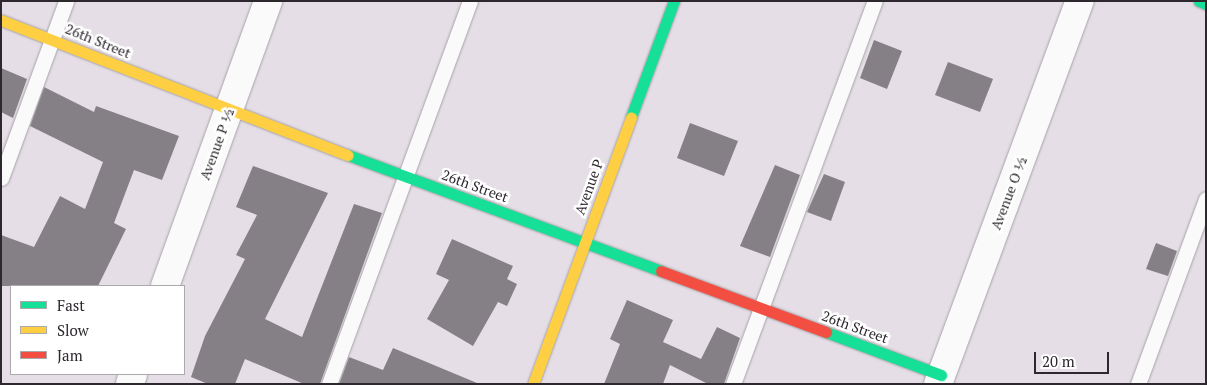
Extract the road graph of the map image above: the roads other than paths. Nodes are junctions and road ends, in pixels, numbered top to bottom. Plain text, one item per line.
1 (66, 1) edge
2 (268, 1) edge
3 (470, 1) edge
4 (674, 1) edge
5 (876, 1) edge
6 (1080, 1) edge
7 (1199, 1) edge
8 (1206, 4) edge
9 (1, 20) edge
10 (52, 38) junction
11 (230, 111) junction
12 (405, 176) junction
13 (1, 178) edge
14 (1206, 199) edge
15 (584, 242) junction
16 (165, 285) edge
17 (762, 308) junction
18 (939, 379) edge
19 (329, 384) edge
20 (533, 384) edge
21 (733, 384) edge
22 (1138, 384) edge

1 - 10 lane
2 - 11 street, Avenue P ½
3 - 12 lane
4 - 15 street, Avenue P
5 - 17 lane
6 - 18 street, Avenue O ½
7 - 8 street
9 - 10 street, 26th Street
10 - 11 street, 26th Street
10 - 13 lane
11 - 12 street, 26th Street
11 - 16 street, Avenue P ½
12 - 15 street, 26th Street
12 - 19 lane
14 - 22 lane
15 - 17 street, 26th Street
15 - 20 street, Avenue P
17 - 18 street, 26th Street
17 - 21 lane

